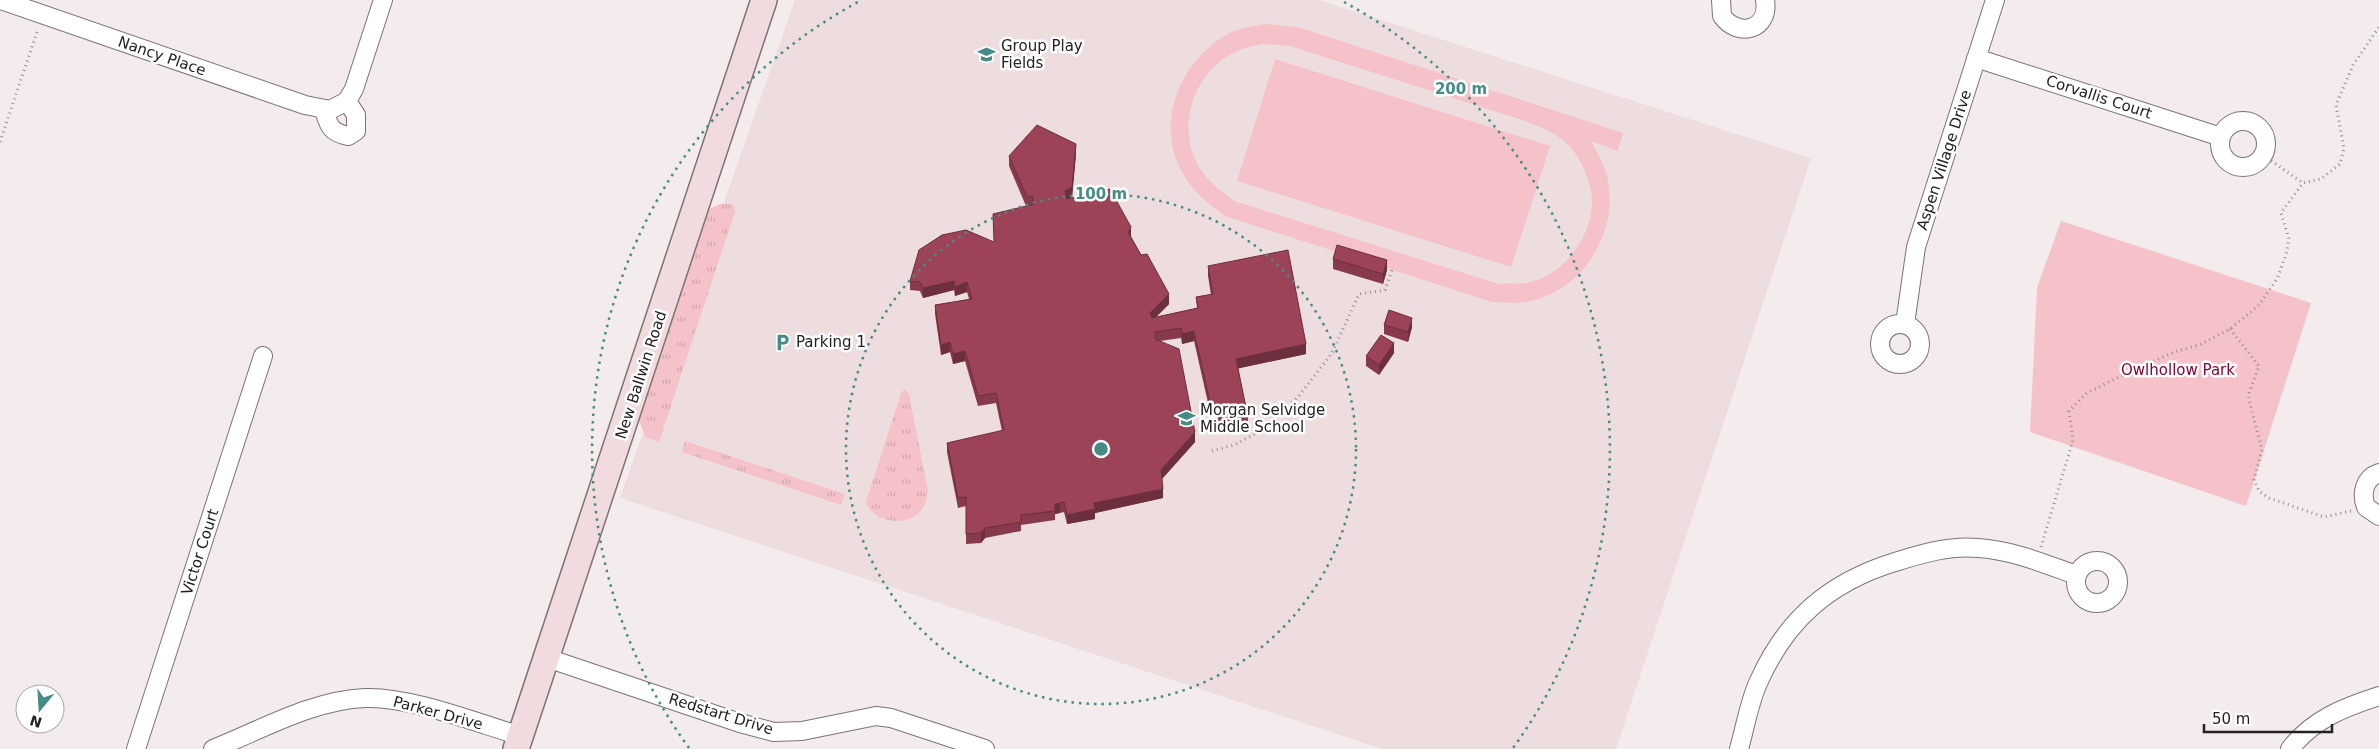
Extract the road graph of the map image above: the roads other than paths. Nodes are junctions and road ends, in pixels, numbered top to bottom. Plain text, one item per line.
1 (1, 0) edge
2 (383, 0) edge
3 (764, 0) edge
4 (1721, 0) edge
5 (1765, 0) edge
6 (1995, 0) edge
7 (21, 3) edge
8 (1976, 58) junction
9 (347, 101) junction
10 (324, 110) junction
11 (2221, 137) junction
12 (1905, 324) dead end
13 (264, 356) dead end
14 (2379, 474) edge
15 (2373, 512) edge
16 (2076, 575) dead end
17 (547, 658) junction
18 (2379, 696) edge
19 (519, 742) edge
20 (136, 749) edge
21 (213, 749) edge
22 (985, 749) edge
23 (1739, 749) edge
24 (2290, 749) edge

1 - 7 street, Nancy Place
2 - 9 street
3 - 17 main road, New Ballwin Road
4 - 5 street
6 - 8 street, Aspen Village Drive
7 - 10 street, Nancy Place
8 - 11 street, Corvallis Court
8 - 12 street, Aspen Village Drive
9 - 10 street
9 - 10 street
11 - 11 street
13 - 20 street, Victor Court
14 - 15 street
16 - 23 street
17 - 19 main road, New Ballwin Road
17 - 22 street, Redstart Drive
18 - 24 street
19 - 21 street, Parker Drive

